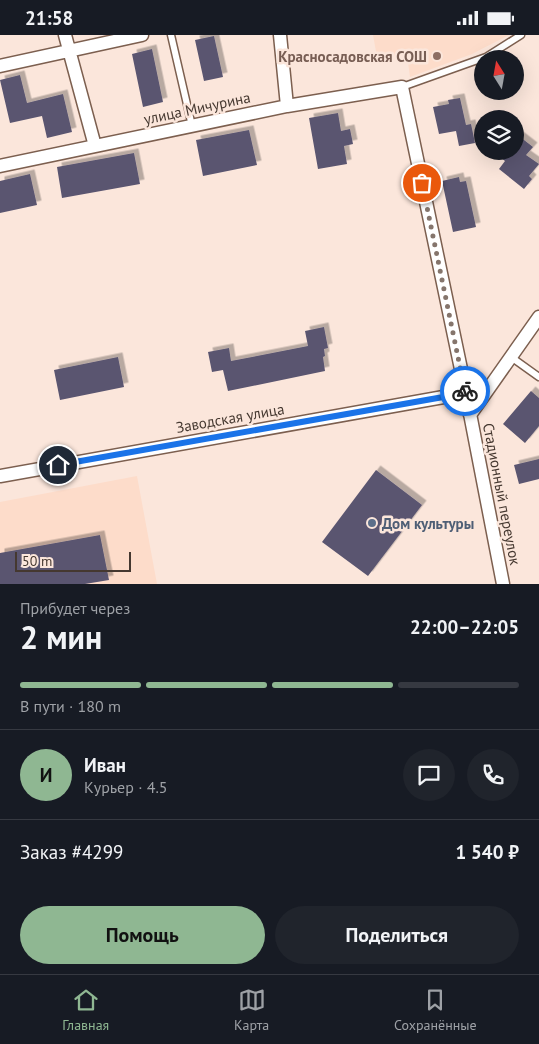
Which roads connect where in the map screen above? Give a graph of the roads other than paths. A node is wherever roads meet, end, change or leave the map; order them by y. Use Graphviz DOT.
graph roads {
  1 [pos="65,35"];
  2 [pos="142,35"];
  3 [pos="171,35"];
  4 [pos="280,35"];
  5 [pos="521,35"];
  6 [pos="69,51"];
  7 [pos="0,66"];
  8 [pos="402,87"];
  9 [pos="287,106"];
  10 [pos="192,126"];
  11 [pos="95,145"];
  12 [pos="0,166"];
  13 [pos="539,317"];
  14 [pos="511,357"];
  15 [pos="539,377"];
  16 [pos="466,393"];
  17 [pos="470,415"];
  18 [pos="0,476"];
  19 [pos="503,584"];
  1 -- 6 [label="street"];
  2 -- 6 [label="street"];
  3 -- 10 [label="lane"];
  4 -- 9 [label="street"];
  5 -- 8 [label="lane"];
  6 -- 7 [label="street"];
  6 -- 11 [label="street"];
  8 -- 9 [label="street, улица Мичурина"];
  8 -- 16 [label="street, Стадионный переулок"];
  9 -- 10 [label="street, улица Мичурина"];
  10 -- 11 [label="street, улица Мичурина"];
  11 -- 12 [label="street, улица Мичурина"];
  13 -- 14 [label="street"];
  14 -- 15 [label="lane"];
  14 -- 17 [label="street"];
  16 -- 17 [label="street, Стадионный переулок"];
  16 -- 18 [label="street, Заводская улица"];
  17 -- 19 [label="street, Стадионный переулок"];
}
